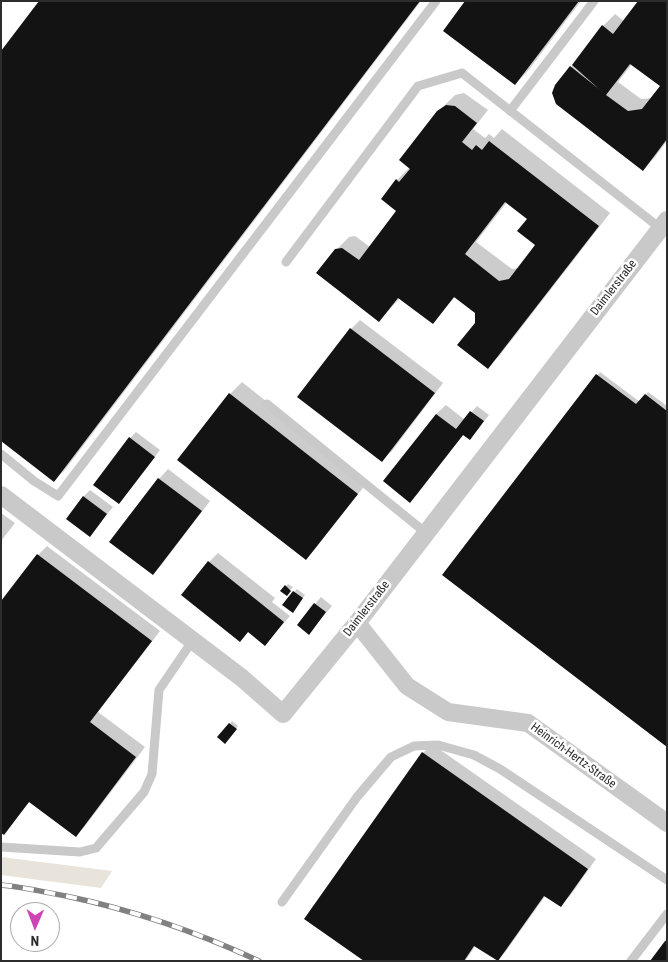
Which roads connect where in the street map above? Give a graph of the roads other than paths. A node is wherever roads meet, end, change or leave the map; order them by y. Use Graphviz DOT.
graph roads {
  1 [pos="436,1"];
  2 [pos="594,1"];
  3 [pos="510,111"];
  4 [pos="664,224"];
  5 [pos="286,262"];
  6 [pos="267,404"];
  7 [pos="1,454"];
  8 [pos="1,495"];
  9 [pos="426,533"];
  10 [pos="357,623"];
  11 [pos="193,640"];
  12 [pos="667,823"];
  13 [pos="1,846"];
  14 [pos="667,880"];
  15 [pos="282,902"];
  16 [pos="667,914"];
  17 [pos="631,961"];
  1 -- 7 [label="lane"];
  2 -- 3 [label="lane"];
  3 -- 4 [label="lane"];
  3 -- 5 [label="lane"];
  4 -- 9 [label="street, Daimlerstraße"];
  6 -- 9 [label="lane"];
  8 -- 11 [label="street, Daimlerstraße"];
  9 -- 10 [label="street, Daimlerstraße"];
  10 -- 11 [label="street, Daimlerstraße"];
  10 -- 12 [label="street, Heinrich-Hertz-Straße"];
  11 -- 13 [label="lane"];
  14 -- 15 [label="lane"];
  16 -- 17 [label="lane"];
}
